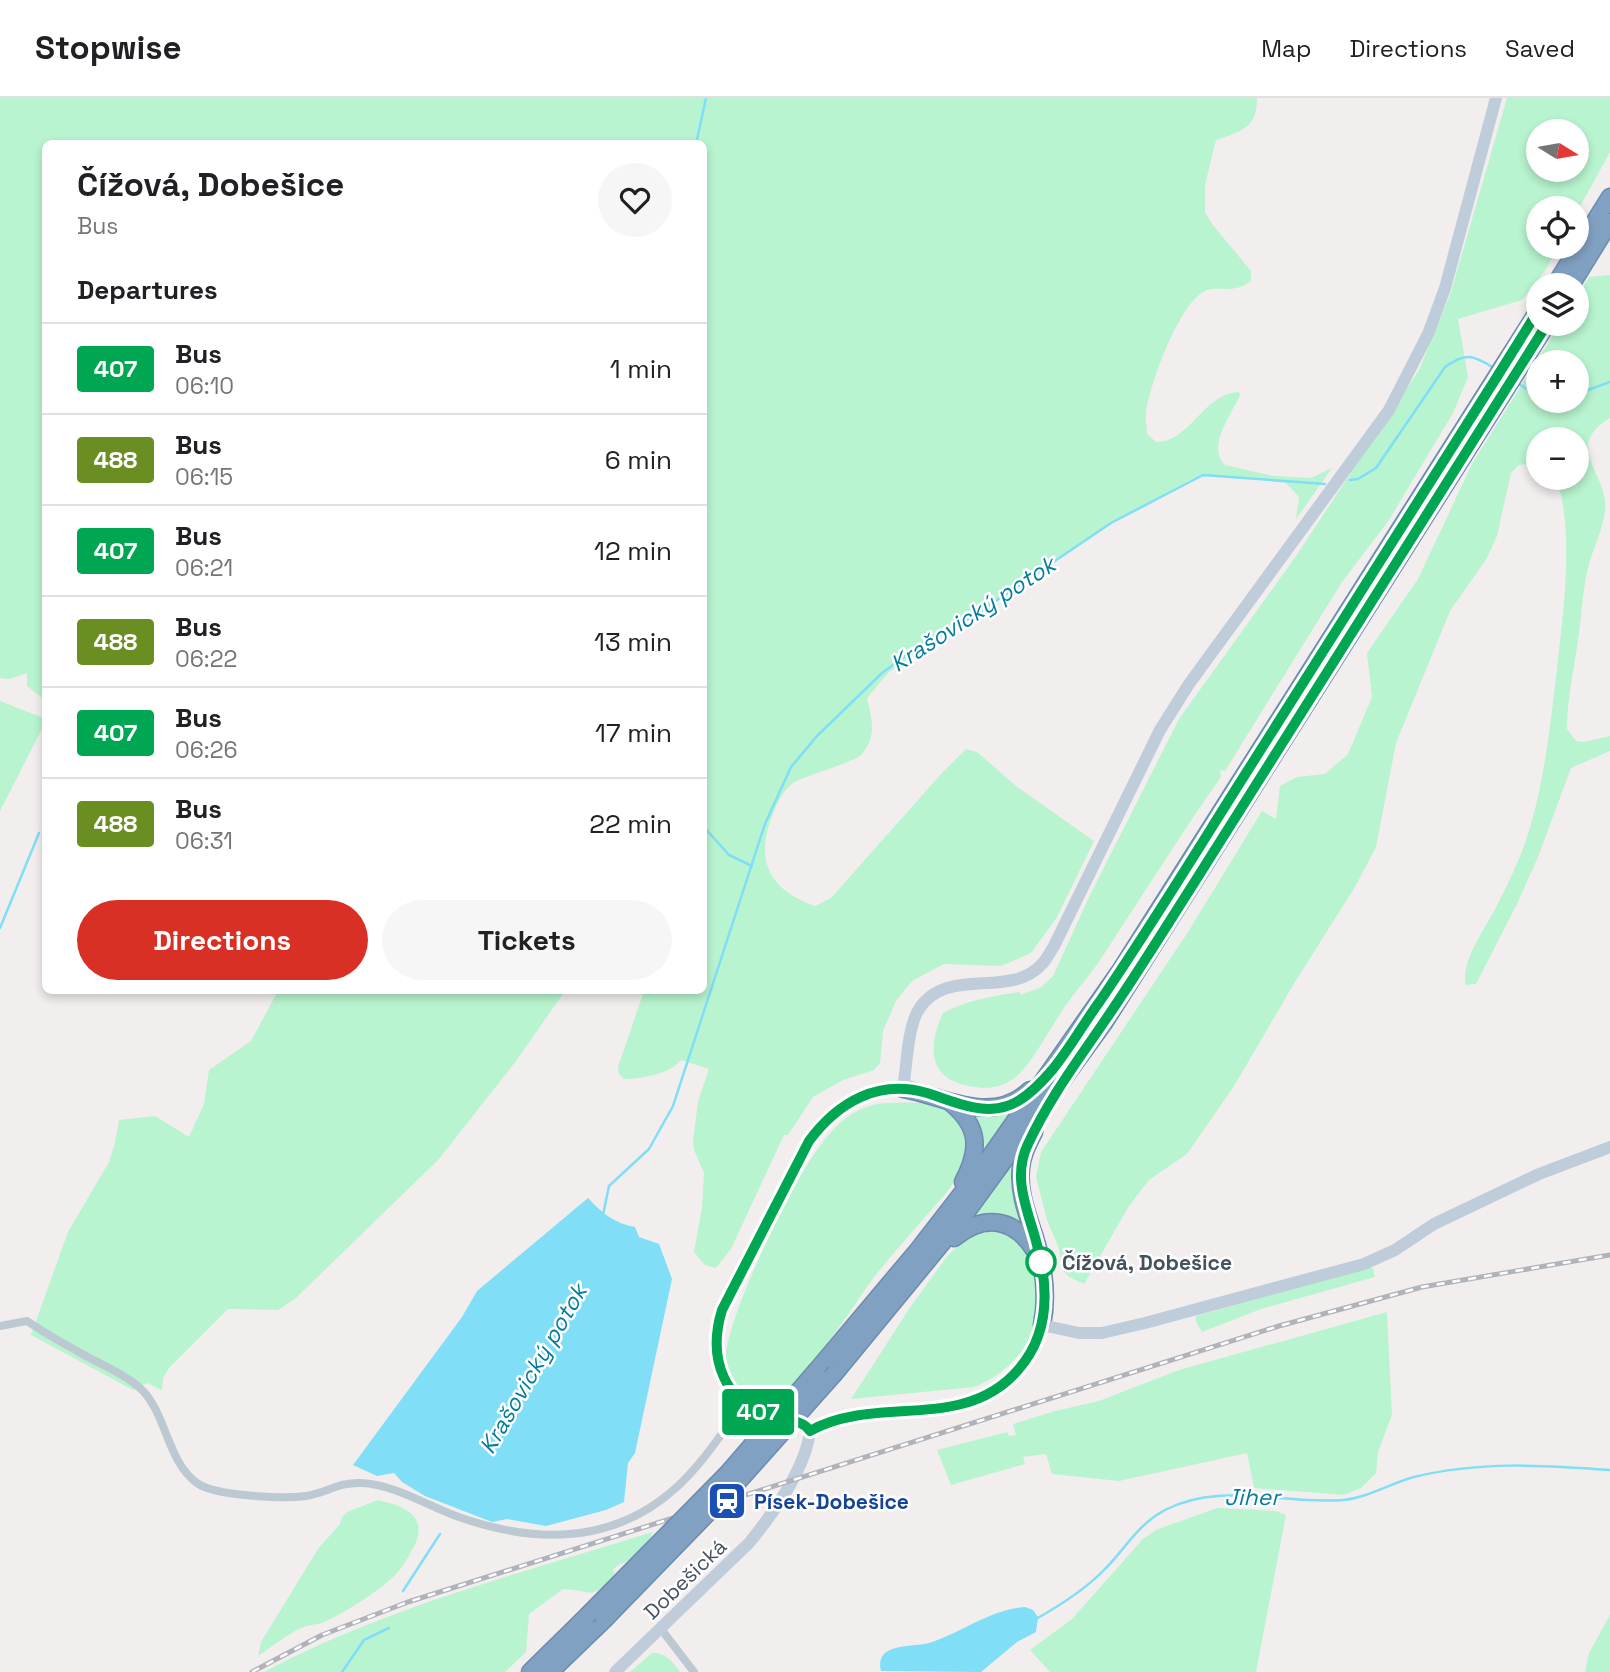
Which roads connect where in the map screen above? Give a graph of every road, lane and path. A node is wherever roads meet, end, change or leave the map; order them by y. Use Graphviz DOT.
graph roads {
  1 [pos="1496,98"];
  2 [pos="1610,197"];
  3 [pos="1610,222"];
  4 [pos="1562,273"];
  5 [pos="1578,273"];
  6 [pos="1526,336"];
  7 [pos="1536,336"];
  8 [pos="1513,365"];
  9 [pos="1502,382"];
  10 [pos="1053,1069"];
  11 [pos="1058,1087"];
  12 [pos="904,1089"];
  13 [pos="949,1102"];
  14 [pos="1610,1147"];
  15 [pos="945,1215"];
  16 [pos="931,1257"];
  17 [pos="1041,1262"];
  18 [pos="1042,1325"];
  19 [pos="0,1326"];
  20 [pos="744,1403"];
  21 [pos="810,1431"];
  22 [pos="661,1629"];
  23 [pos="530,1672"];
  24 [pos="551,1672"];
  25 [pos="615,1672"];
  26 [pos="694,1672"];
  1 -- 12 [label="street"];
  2 -- 4 [label="highway"];
  3 -- 5 [label="highway"];
  6 -- 8 [label="highway"];
  7 -- 8 [label="highway"];
  8 -- 9 [label="highway"];
  9 -- 10 [label="highway"];
  9 -- 11 [label="highway"];
  10 -- 13 [label="highway"];
  10 -- 15 [label="highway"];
  11 -- 16 [label="highway"];
  11 -- 17 [label="highway"];
  12 -- 13 [label="highway"];
  12 -- 20 [label="street"];
  13 -- 15 [label="highway"];
  14 -- 18 [label="street"];
  15 -- 23 [label="highway, bridge"];
  16 -- 17 [label="highway"];
  16 -- 24 [label="highway, bridge"];
  17 -- 18 [label="highway"];
  18 -- 21 [label="street"];
  19 -- 20 [label="street"];
  20 -- 21 [label="street"];
  21 -- 22 [label="street, Dobešická"];
  22 -- 25 [label="street, Dobešická"];
  22 -- 26 [label="street"];
}
